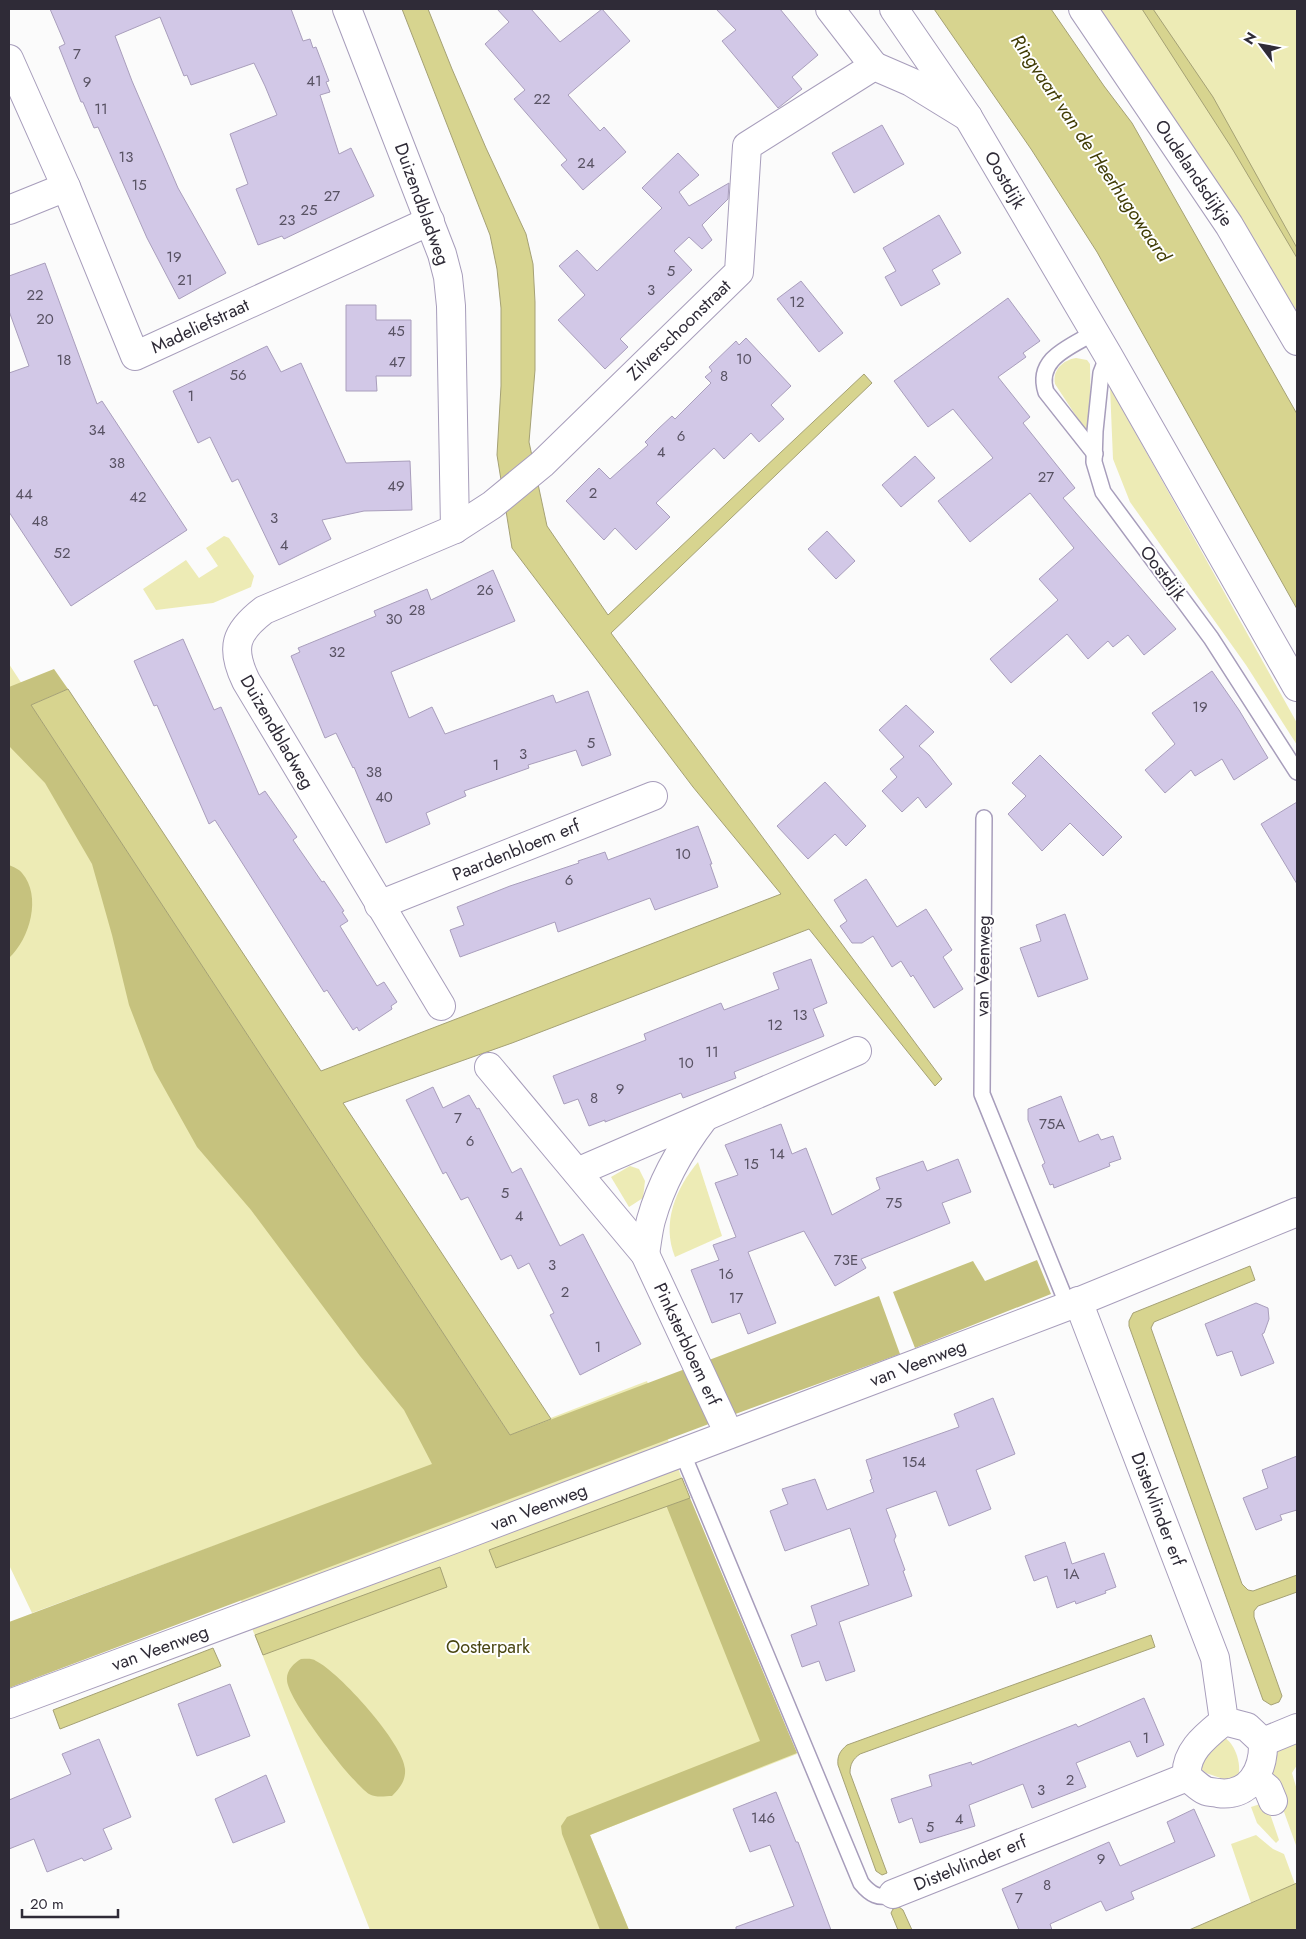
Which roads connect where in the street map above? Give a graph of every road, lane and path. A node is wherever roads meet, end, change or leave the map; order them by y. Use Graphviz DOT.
graph roads {
  1 [pos="347,9"];
  2 [pos="830,9"];
  3 [pos="894,9"];
  4 [pos="1083,9"];
  5 [pos="9,59"];
  6 [pos="874,66"];
  7 [pos="968,117"];
  8 [pos="66,187"];
  9 [pos="9,210"];
  10 [pos="430,221"];
  11 [pos="1297,341"];
  12 [pos="1101,344"];
  13 [pos="1095,454"];
  14 [pos="492,505"];
  15 [pos="455,529"];
  16 [pos="1297,687"];
  17 [pos="1297,772"];
  18 [pos="653,796"];
  19 [pos="984,818"];
  20 [pos="380,905"];
  21 [pos="441,1006"];
  22 [pos="857,1051"];
  23 [pos="490,1067"];
  24 [pos="704,1118"];
  25 [pos="578,1172"];
  26 [pos="1297,1212"];
  27 [pos="644,1254"];
  28 [pos="1073,1304"];
  29 [pos="729,1434"];
  30 [pos="682,1452"];
  31 [pos="9,1704"];
  32 [pos="1224,1721"];
  33 [pos="1297,1728"];
  34 [pos="1263,1742"];
  35 [pos="1187,1776"];
  36 [pos="1255,1778"];
  37 [pos="1274,1801"];
  38 [pos="893,1894"];
  1 -- 10 [label="street, Duizendbladweg"];
  2 -- 6 [label="street"];
  3 -- 7 [label="street, Oostdijk"];
  4 -- 11 [label="street, Oudelandsdijkje"];
  5 -- 8 [label="street, Madeliefstraat"];
  6 -- 7 [label="street"];
  6 -- 14 [label="street, Zilverschoonstraat"];
  7 -- 12 [label="street, Oostdijk"];
  8 -- 9 [label="street"];
  8 -- 10 [label="street, Madeliefstraat"];
  10 -- 15 [label="street, Duizendbladweg"];
  12 -- 13 [label="lane, Oostdijk"];
  12 -- 13 [label="lane"];
  12 -- 16 [label="street, Oostdijk"];
  13 -- 17 [label="lane, Oostdijk"];
  14 -- 15 [label="street, Duizendbladweg"];
  15 -- 20 [label="street, Duizendbladweg"];
  18 -- 20 [label="street, Paardenbloem erf"];
  19 -- 28 [label="lane, van Veenweg"];
  20 -- 21 [label="street, Duizendbladweg"];
  22 -- 24 [label="street"];
  23 -- 25 [label="street, Pinksterbloem erf"];
  24 -- 25 [label="street"];
  24 -- 27 [label="street"];
  25 -- 27 [label="street, Pinksterbloem erf"];
  26 -- 28 [label="street, van Veenweg"];
  27 -- 29 [label="street, Pinksterbloem erf"];
  28 -- 29 [label="street, van Veenweg"];
  28 -- 32 [label="street, Distelvlinder erf"];
  29 -- 30 [label="street, van Veenweg"];
  30 -- 31 [label="street, van Veenweg"];
  30 -- 38 [label="lane"];
  32 -- 34 [label="street"];
  32 -- 35 [label="street"];
  33 -- 34 [label="street"];
  34 -- 36 [label="street"];
  35 -- 36 [label="street"];
  35 -- 38 [label="street, Distelvlinder erf"];
  36 -- 37 [label="street"];
}
